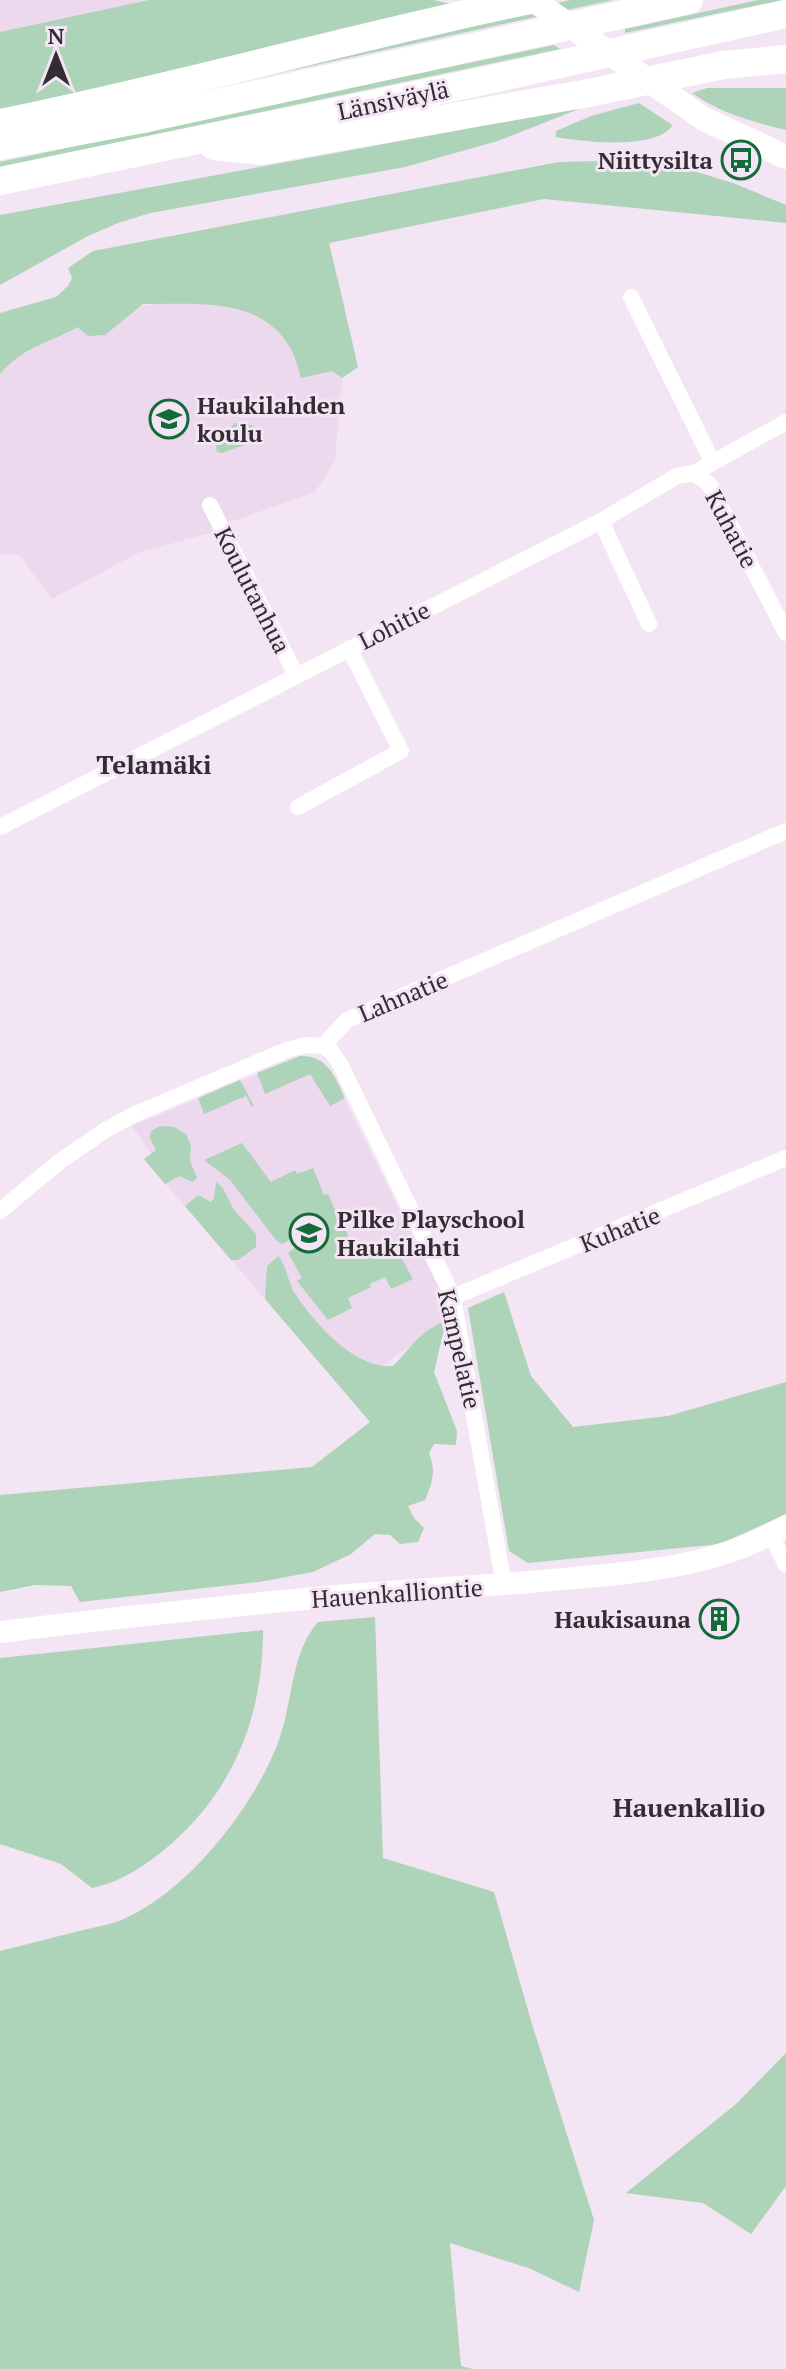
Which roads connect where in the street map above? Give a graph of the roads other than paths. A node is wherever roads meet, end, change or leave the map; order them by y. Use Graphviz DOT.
graph roads {
  1 [pos="532,0"];
  2 [pos="689,0"];
  3 [pos="786,14"];
  4 [pos="786,59"];
  5 [pos="0,123"];
  6 [pos="746,138"];
  7 [pos="786,138"];
  8 [pos="186,143"];
  9 [pos="0,146"];
  10 [pos="786,157"];
  11 [pos="0,181"];
  12 [pos="631,297"];
  13 [pos="786,422"];
  14 [pos="712,461"];
  15 [pos="694,473"];
  16 [pos="210,505"];
  17 [pos="601,521"];
  18 [pos="649,624"];
  19 [pos="786,633"];
  20 [pos="349,648"];
  21 [pos="296,675"];
  22 [pos="298,807"];
  23 [pos="0,827"];
  24 [pos="786,831"];
  25 [pos="323,1046"];
  26 [pos="786,1158"];
  27 [pos="0,1211"];
  28 [pos="453,1297"];
  29 [pos="778,1530"];
  30 [pos="786,1565"];
  31 [pos="504,1585"];
  32 [pos="0,1632"];
  1 -- 5 [label="highway"];
  1 -- 6 [label="main road"];
  2 -- 9 [label="highway, Länsiväylä"];
  3 -- 8 [label="highway, Länsiväylä"];
  4 -- 8 [label="highway"];
  6 -- 7 [label="main road"];
  6 -- 10 [label="main road"];
  8 -- 11 [label="highway, Länsiväylä"];
  12 -- 14 [label="street, Kuhatie"];
  13 -- 14 [label="street, Lohitie"];
  14 -- 15 [label="street, Lohitie"];
  15 -- 17 [label="street, Lohitie"];
  15 -- 19 [label="street, Kuhatie"];
  16 -- 21 [label="street, Koulutanhua"];
  17 -- 18 [label="street"];
  17 -- 20 [label="street, Lohitie"];
  20 -- 21 [label="street, Lohitie"];
  20 -- 22 [label="street"];
  21 -- 23 [label="street, Lohitie"];
  24 -- 25 [label="street, Lahnatie"];
  25 -- 27 [label="street"];
  25 -- 28 [label="street, Kampelatie"];
  26 -- 28 [label="street, Kuhatie"];
  28 -- 31 [label="street, Kampelatie"];
  29 -- 30 [label="street"];
  29 -- 31 [label="main road, Hauenkalliontie"];
  31 -- 32 [label="main road, Hauenkalliontie"];
}
